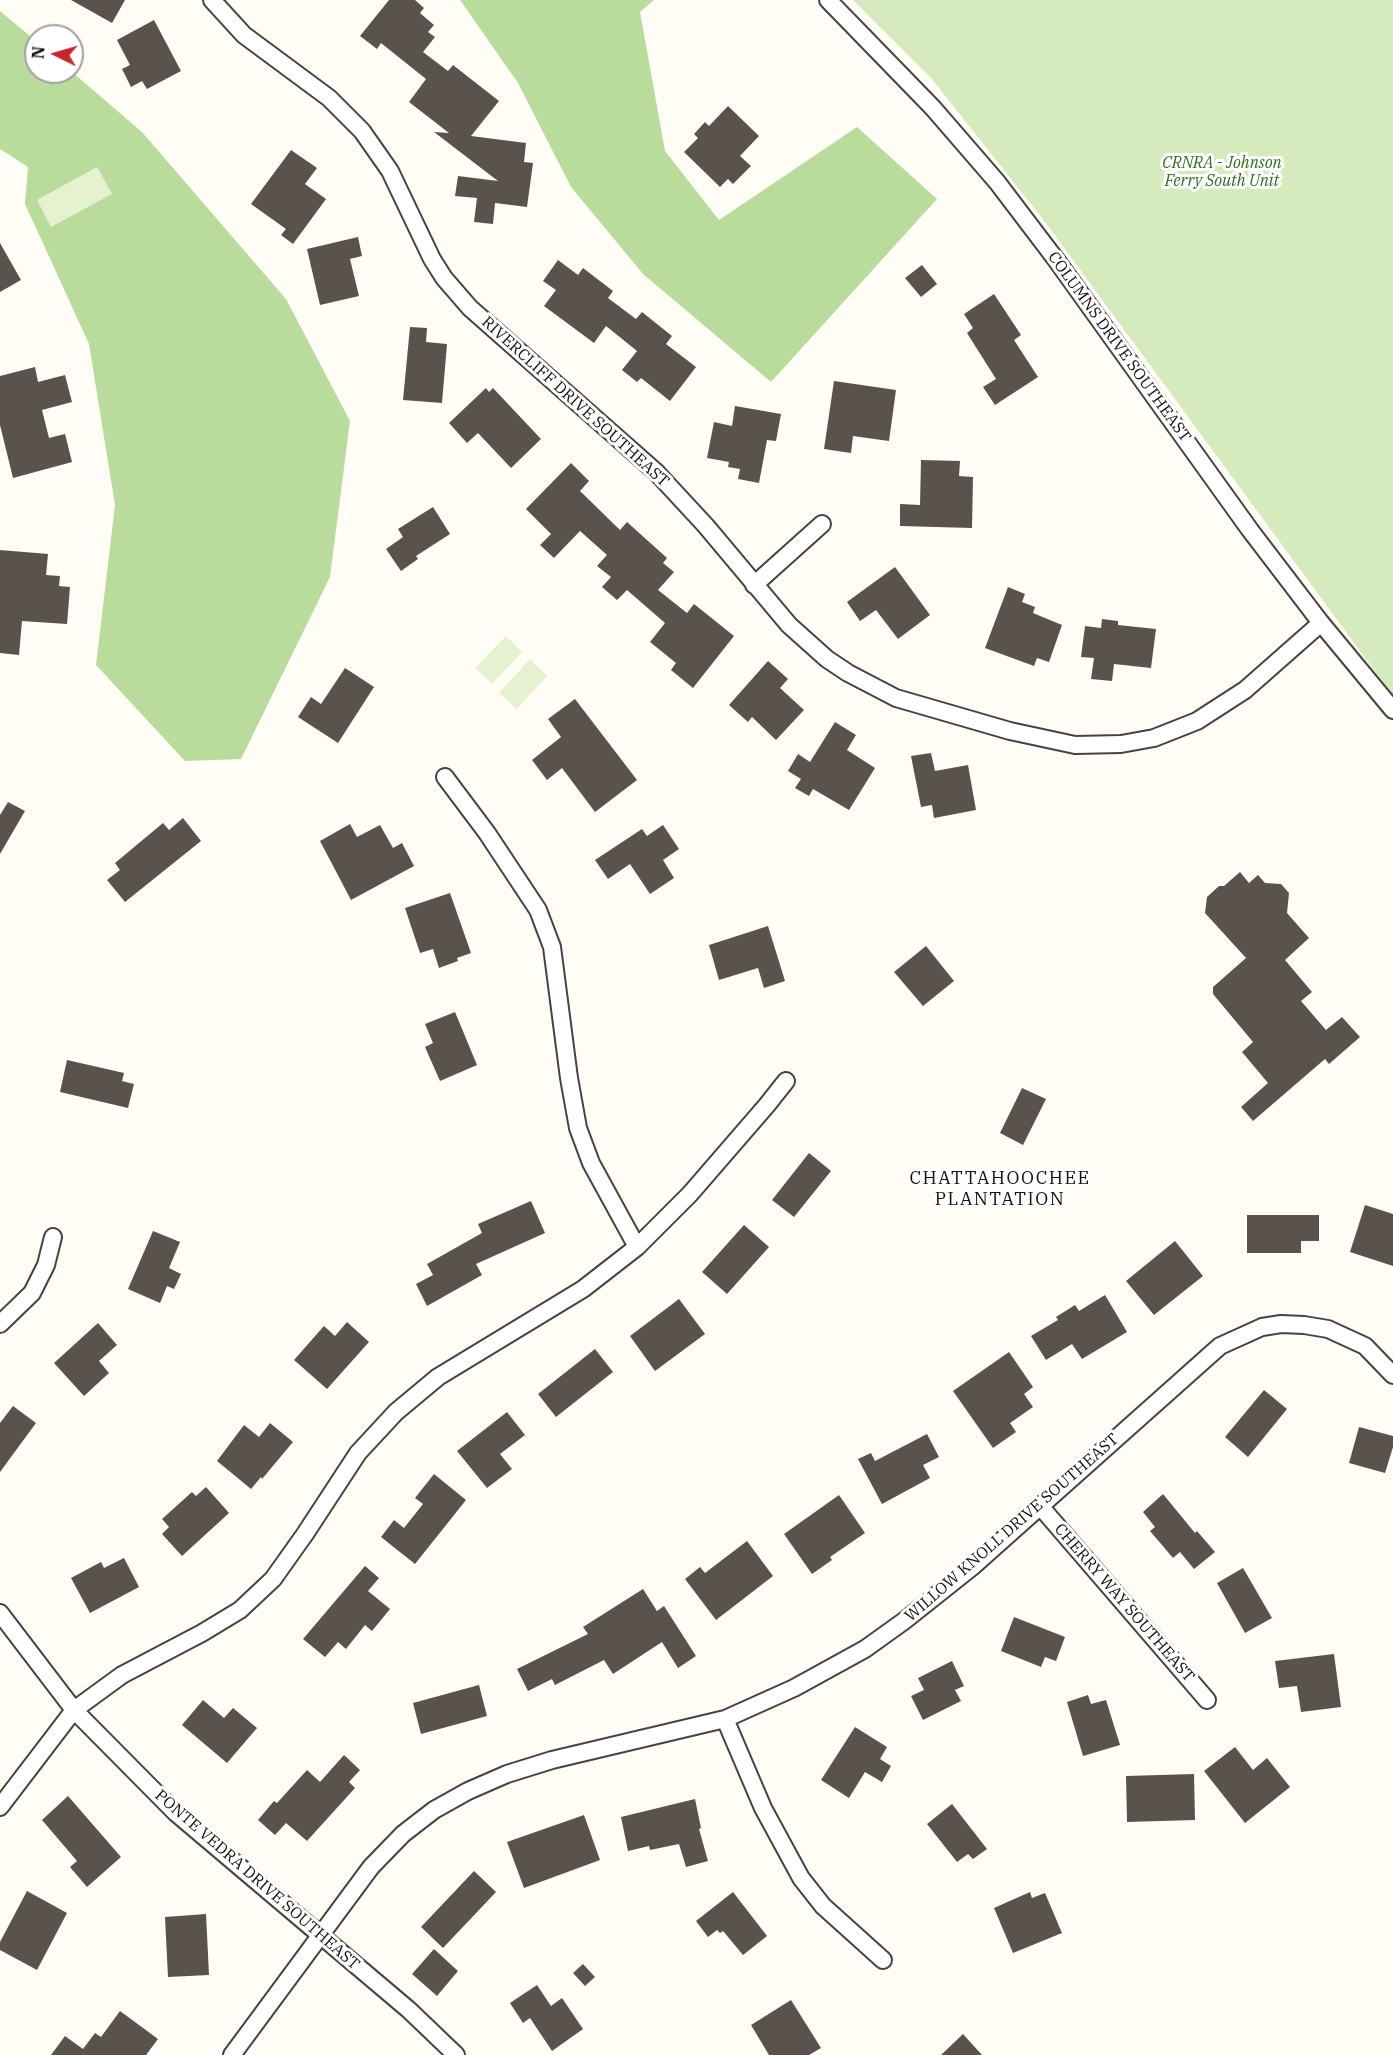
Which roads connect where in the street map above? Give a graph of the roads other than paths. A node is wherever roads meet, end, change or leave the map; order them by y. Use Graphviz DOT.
graph roads {
  1 [pos="212,0"];
  2 [pos="828,0"];
  3 [pos="822,524"];
  4 [pos="754,585"];
  5 [pos="1321,623"];
  6 [pos="1393,710"];
  7 [pos="445,777"];
  8 [pos="786,1081"];
  9 [pos="53,1237"];
  10 [pos="638,1247"];
  11 [pos="0,1324"];
  12 [pos="1393,1375"];
  13 [pos="1040,1506"];
  14 [pos="0,1612"];
  15 [pos="1207,1700"];
  16 [pos="74,1710"];
  17 [pos="725,1719"];
  18 [pos="0,1808"];
  19 [pos="321,1936"];
  20 [pos="883,1960"];
  21 [pos="232,2055"];
  22 [pos="456,2055"];
  1 -- 4 [label="street, RIVERCLIFF DRIVE SOUTHEAST"];
  2 -- 5 [label="street, COLUMNS DRIVE SOUTHEAST"];
  3 -- 4 [label="street"];
  4 -- 5 [label="street, RIVERCLIFF DRIVE SOUTHEAST"];
  5 -- 6 [label="street, COLUMNS DRIVE SOUTHEAST"];
  7 -- 10 [label="street"];
  8 -- 10 [label="street"];
  9 -- 11 [label="street"];
  10 -- 16 [label="street"];
  12 -- 13 [label="street, WILLOW KNOLL DRIVE SOUTHEAST"];
  13 -- 15 [label="street, CHERRY WAY SOUTHEAST"];
  13 -- 17 [label="street, WILLOW KNOLL DRIVE SOUTHEAST"];
  14 -- 16 [label="street, PONTE VEDRA DRIVE SOUTHEAST"];
  16 -- 18 [label="street"];
  16 -- 19 [label="street, PONTE VEDRA DRIVE SOUTHEAST"];
  17 -- 19 [label="street, WILLOW KNOLL DRIVE SOUTHEAST"];
  17 -- 20 [label="street"];
  19 -- 21 [label="street, WILLOW KNOLL DRIVE SOUTHEAST"];
  19 -- 22 [label="street, PONTE VEDRA DRIVE SOUTHEAST"];
}
